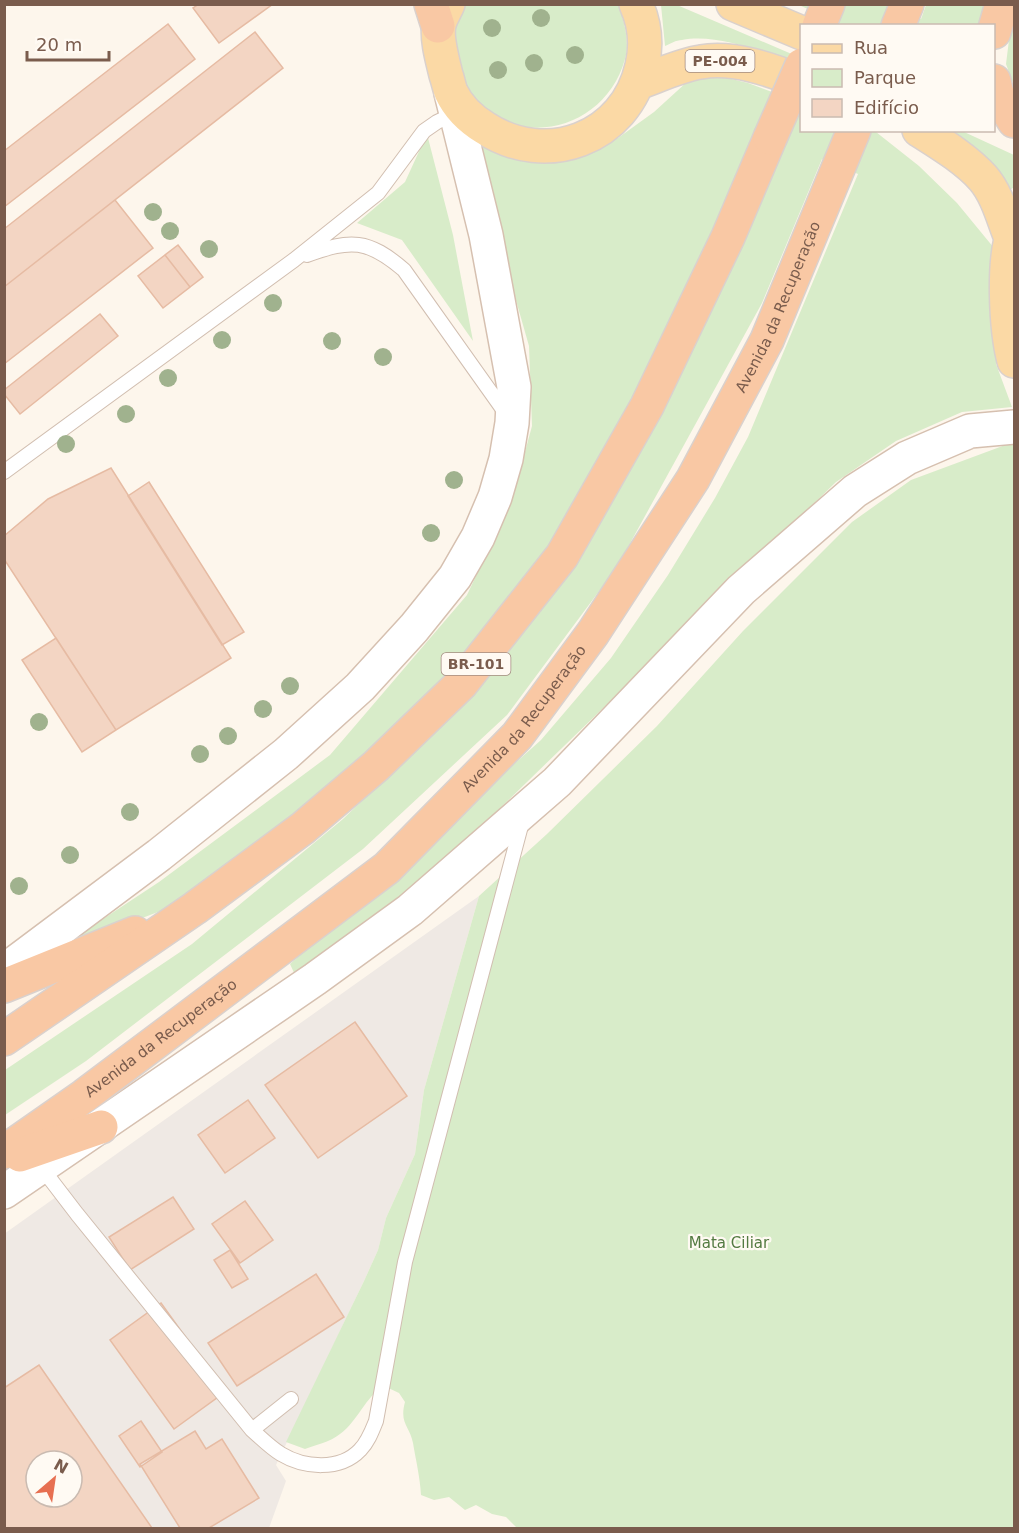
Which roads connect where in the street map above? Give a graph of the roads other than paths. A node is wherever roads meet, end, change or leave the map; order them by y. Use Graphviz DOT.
graph roads {
  1 [pos="636,4"];
  2 [pos="733,4"];
  3 [pos="828,4"];
  4 [pos="907,4"];
  5 [pos="1002,4"];
  6 [pos="439,12"];
  7 [pos="820,24"];
  8 [pos="899,24"];
  9 [pos="995,26"];
  10 [pos="800,33"];
  11 [pos="800,67"];
  12 [pos="800,82"];
  13 [pos="638,83"];
  14 [pos="995,87"];
  15 [pos="454,103"];
  16 [pos="995,116"];
  17 [pos="1014,123"];
  18 [pos="853,132"];
  19 [pos="922,132"];
  20 [pos="1013,234"];
  21 [pos="294,260"];
  22 [pos="1014,361"];
  23 [pos="512,423"];
  24 [pos="1014,427"];
  25 [pos="4,472"];
  26 [pos="526,810"];
  27 [pos="195,908"];
  28 [pos="4,971"];
  29 [pos="4,986"];
  30 [pos="4,1039"];
  31 [pos="101,1127"];
  32 [pos="4,1152"];
  33 [pos="4,1160"];
  34 [pos="41,1167"];
  35 [pos="4,1192"];
  36 [pos="291,1399"];
  37 [pos="252,1430"];
  1 -- 13 [label="main road"];
  2 -- 10 [label="main road"];
  3 -- 7 [label="highway"];
  4 -- 8 [label="highway"];
  5 -- 9 [label="highway"];
  6 -- 15 [label="main road"];
  11 -- 27 [label="highway, BR-101, bridge"];
  12 -- 13 [label="main road, PE-004"];
  13 -- 15 [label="main road"];
  14 -- 17 [label="highway"];
  15 -- 21 [label="lane"];
  15 -- 23 [label="main road"];
  16 -- 17 [label="main road"];
  18 -- 32 [label="highway, Avenida da Recuperação"];
  19 -- 20 [label="main road"];
  20 -- 22 [label="main road"];
  21 -- 23 [label="lane"];
  21 -- 25 [label="lane"];
  23 -- 28 [label="main road"];
  24 -- 26 [label="main road"];
  26 -- 31 [label="main road"];
  26 -- 37 [label="lane"];
  27 -- 29 [label="highway"];
  27 -- 30 [label="highway, BR-101"];
  31 -- 33 [label="highway"];
  31 -- 34 [label="main road"];
  34 -- 35 [label="main road"];
  34 -- 37 [label="lane"];
  36 -- 37 [label="lane"];
}
